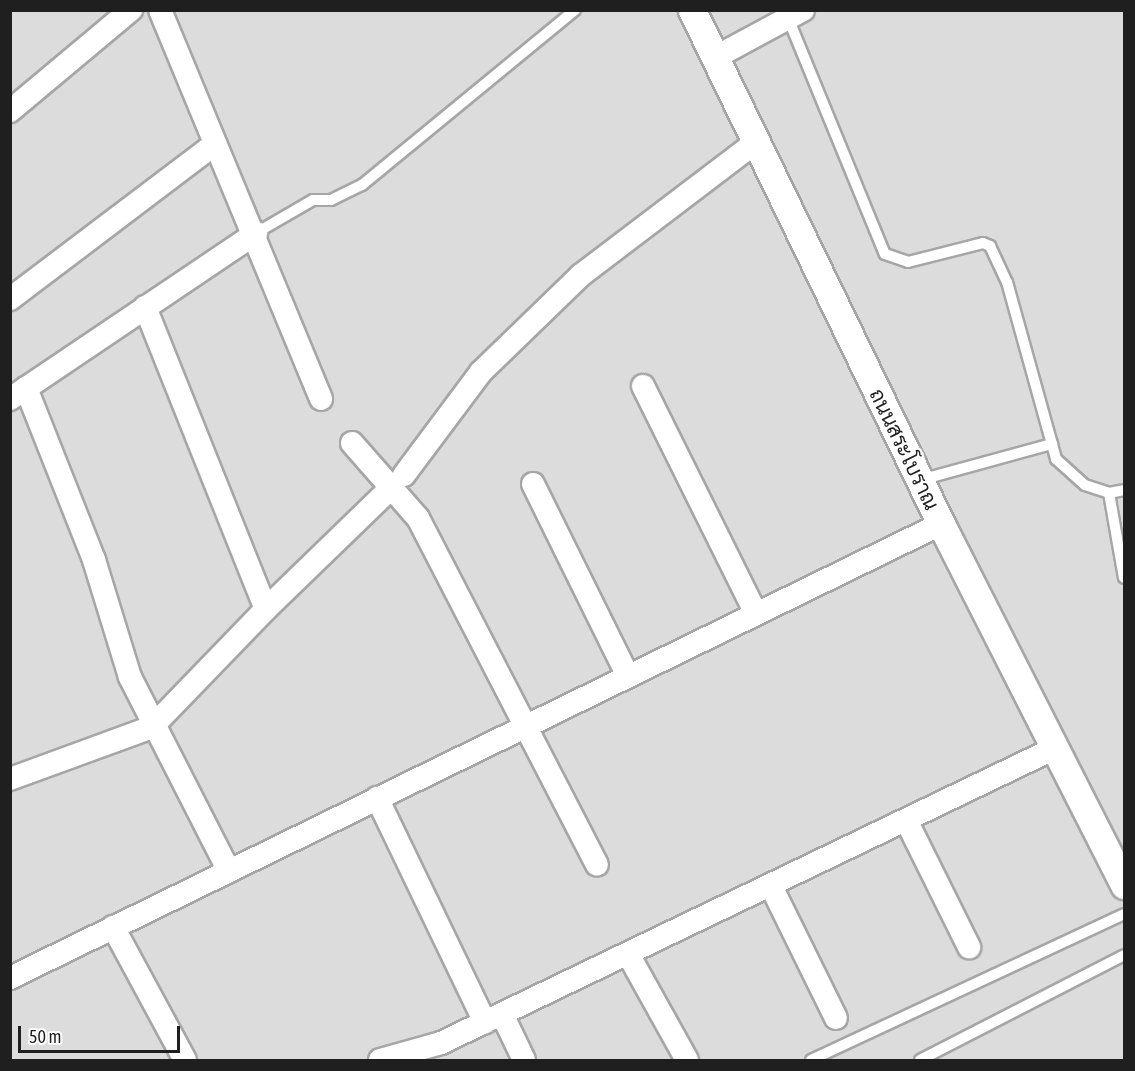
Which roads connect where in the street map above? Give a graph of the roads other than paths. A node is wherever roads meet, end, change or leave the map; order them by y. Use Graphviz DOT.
graph roads {
  1 [pos="131,10"];
  2 [pos="160,10"];
  3 [pos="575,10"];
  4 [pos="692,10"];
  5 [pos="796,14"];
  6 [pos="714,58"];
  7 [pos="10,111"];
  8 [pos="756,142"];
  9 [pos="215,144"];
  10 [pos="256,233"];
  11 [pos="10,299"];
  12 [pos="145,307"];
  13 [pos="643,386"];
  14 [pos="18,394"];
  15 [pos="321,399"];
  16 [pos="352,443"];
  17 [pos="1052,444"];
  18 [pos="920,480"];
  19 [pos="397,482"];
  20 [pos="533,484"];
  21 [pos="1125,490"];
  22 [pos="1109,493"];
  23 [pos="941,524"];
  24 [pos="1125,578"];
  25 [pos="266,609"];
  26 [pos="756,614"];
  27 [pos="628,676"];
  28 [pos="522,727"];
  29 [pos="152,728"];
  30 [pos="1055,748"];
  31 [pos="10,779"];
  32 [pos="377,798"];
  33 [pos="907,822"];
  34 [pos="597,865"];
  35 [pos="229,871"];
  36 [pos="1125,885"];
  37 [pos="771,886"];
  38 [pos="1125,914"];
  39 [pos="113,927"];
  40 [pos="969,947"];
  41 [pos="628,954"];
  42 [pos="1125,955"];
  43 [pos="10,978"];
  44 [pos="494,1018"];
  45 [pos="836,1018"];
  46 [pos="185,1060"];
  47 [pos="380,1060"];
  48 [pos="524,1060"];
  49 [pos="687,1060"];
  50 [pos="811,1060"];
  51 [pos="920,1060"];
  1 -- 7 [label="street"];
  2 -- 9 [label="street"];
  3 -- 10 [label="lane"];
  4 -- 6 [label="street, ถนนสระโบราณ"];
  5 -- 6 [label="street"];
  5 -- 17 [label="lane"];
  6 -- 8 [label="street, ถนนสระโบราณ"];
  8 -- 18 [label="street, ถนนสระโบราณ"];
  8 -- 19 [label="street"];
  9 -- 10 [label="street"];
  9 -- 11 [label="street"];
  10 -- 12 [label="street"];
  10 -- 15 [label="street"];
  12 -- 14 [label="street"];
  12 -- 25 [label="street"];
  13 -- 26 [label="street"];
  14 -- 29 [label="street"];
  16 -- 19 [label="street"];
  17 -- 18 [label="lane"];
  17 -- 22 [label="lane"];
  18 -- 23 [label="street, ถนนสระโบราณ"];
  19 -- 25 [label="street"];
  19 -- 28 [label="street"];
  20 -- 27 [label="street"];
  21 -- 22 [label="lane"];
  22 -- 24 [label="lane"];
  23 -- 26 [label="street"];
  23 -- 30 [label="street, ถนนสระโบราณ"];
  25 -- 29 [label="street"];
  26 -- 27 [label="street"];
  27 -- 28 [label="street"];
  28 -- 32 [label="street"];
  28 -- 34 [label="street"];
  29 -- 31 [label="street"];
  29 -- 35 [label="street"];
  30 -- 33 [label="street"];
  30 -- 36 [label="street, ถนนสระโบราณ"];
  32 -- 35 [label="street"];
  32 -- 44 [label="street"];
  33 -- 37 [label="street"];
  33 -- 40 [label="street"];
  35 -- 39 [label="street"];
  37 -- 41 [label="street"];
  37 -- 45 [label="street"];
  38 -- 50 [label="lane"];
  39 -- 43 [label="street"];
  39 -- 46 [label="street"];
  41 -- 44 [label="street"];
  41 -- 49 [label="street"];
  42 -- 51 [label="lane"];
  44 -- 47 [label="street"];
  44 -- 48 [label="street"];
}
